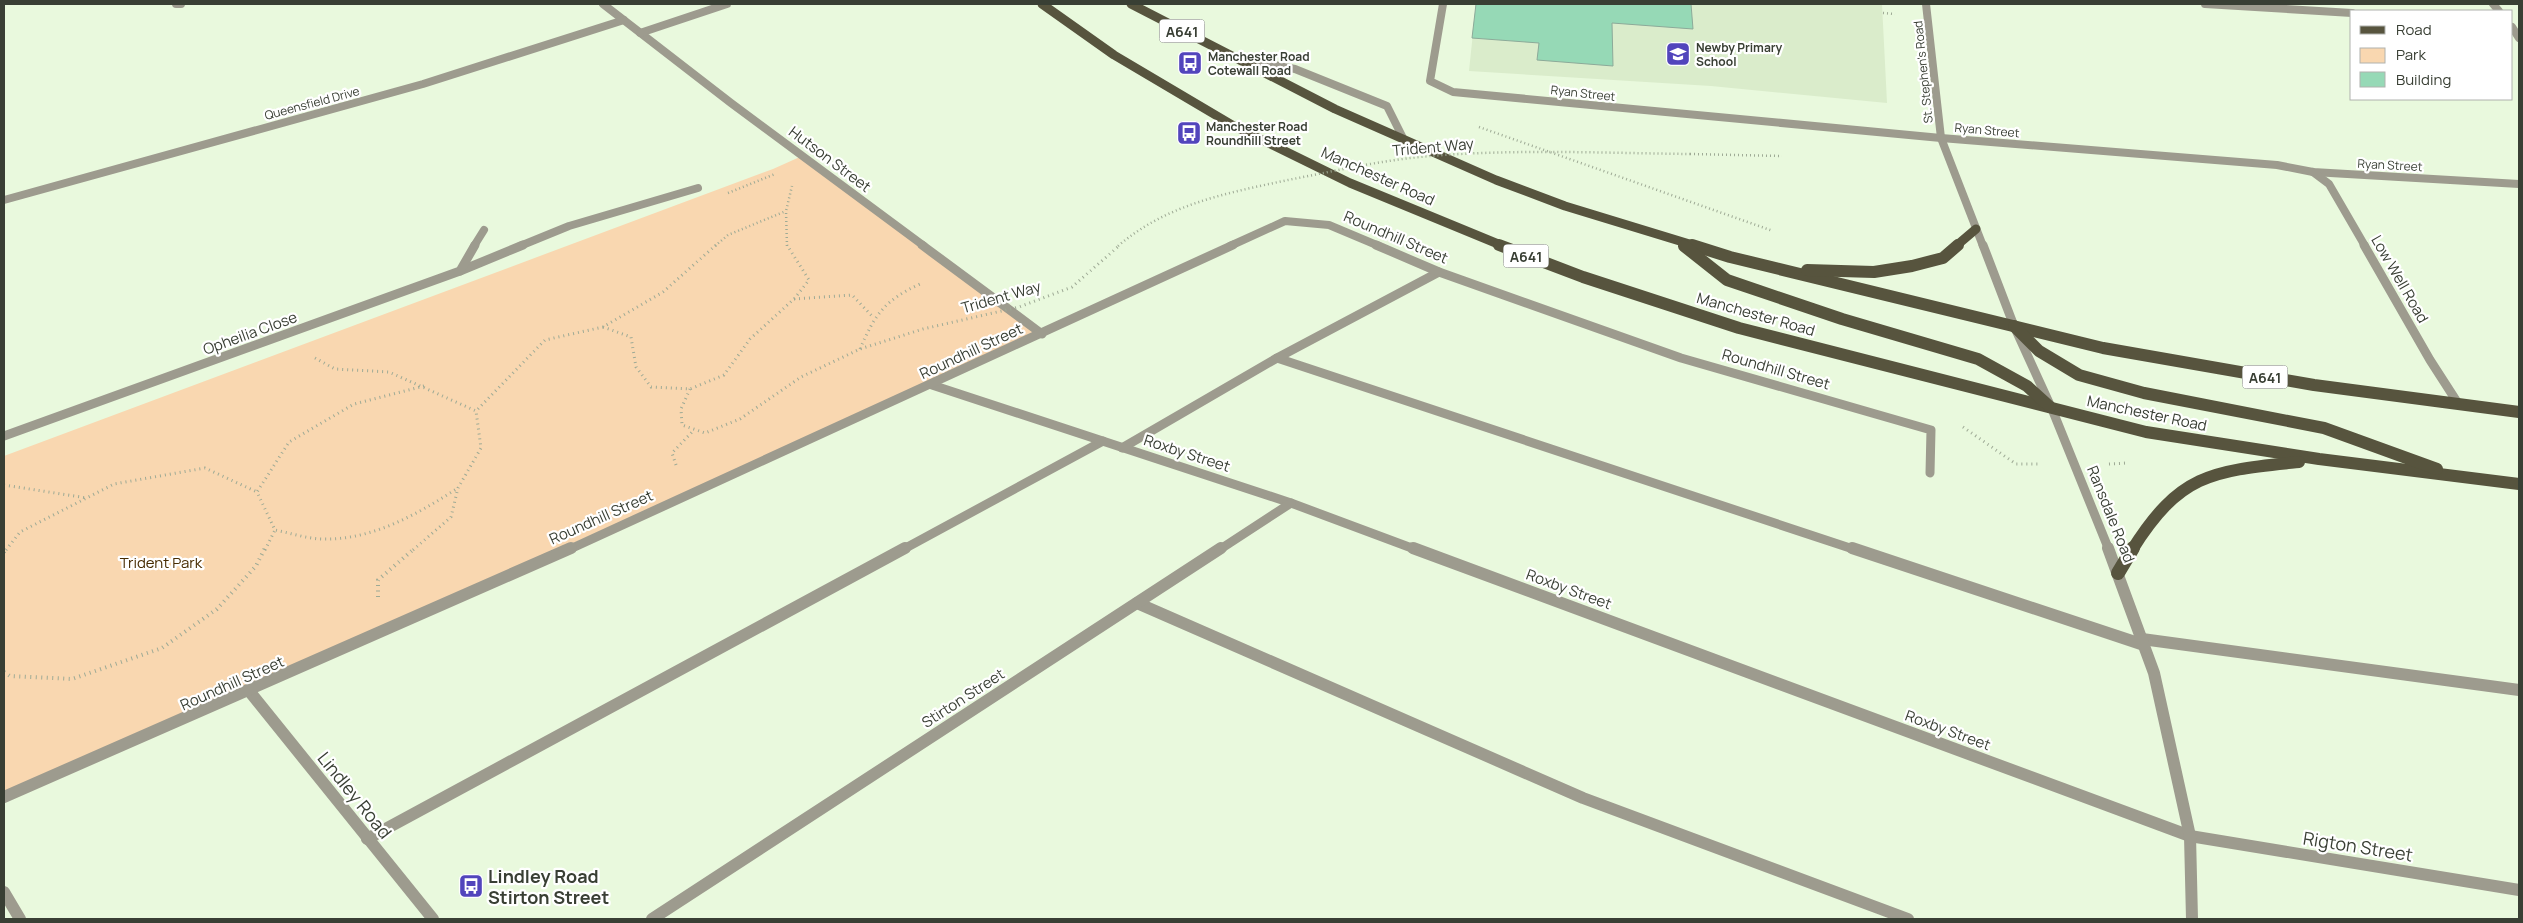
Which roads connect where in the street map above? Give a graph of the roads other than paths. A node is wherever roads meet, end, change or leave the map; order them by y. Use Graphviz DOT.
graph roads {
  1 [pos="176,4"];
  2 [pos="181,4"];
  3 [pos="603,4"];
  4 [pos="727,4"];
  5 [pos="1042,4"];
  6 [pos="1131,4"];
  7 [pos="1443,4"];
  8 [pos="1926,4"];
  9 [pos="2205,4"];
  10 [pos="2350,13"];
  11 [pos="624,20"];
  12 [pos="640,33"];
  13 [pos="1233,57"];
  14 [pos="1942,138"];
  15 [pos="1404,140"];
  16 [pos="2313,172"];
  17 [pos="2519,184"];
  18 [pos="698,188"];
  19 [pos="4,200"];
  20 [pos="1976,229"];
  21 [pos="484,230"];
  22 [pos="1678,240"];
  23 [pos="1782,269"];
  24 [pos="460,271"];
  25 [pos="1439,272"];
  26 [pos="2014,326"];
  27 [pos="1042,334"];
  28 [pos="1277,358"];
  29 [pos="932,385"];
  30 [pos="2460,405"];
  31 [pos="2052,409"];
  32 [pos="2519,412"];
  33 [pos="4,436"];
  34 [pos="1103,442"];
  35 [pos="1122,448"];
  36 [pos="2319,460"];
  37 [pos="1930,473"];
  38 [pos="2458,476"];
  39 [pos="2519,484"];
  40 [pos="1291,503"];
  41 [pos="2118,573"];
  42 [pos="1137,604"];
  43 [pos="2143,642"];
  44 [pos="2519,690"];
  45 [pos="250,692"];
  46 [pos="4,796"];
  47 [pos="2190,836"];
  48 [pos="367,839"];
  49 [pos="2519,890"];
  50 [pos="4,892"];
  51 [pos="20,919"];
  52 [pos="432,919"];
  53 [pos="652,919"];
  54 [pos="1908,919"];
  55 [pos="2192,919"];
  1 -- 2 [label="street"];
  3 -- 11 [label="street, Hutson Street"];
  4 -- 12 [label="street"];
  5 -- 31 [label="main road, Manchester Road / A641"];
  6 -- 13 [label="main road, A641"];
  7 -- 14 [label="street, Ryan Street"];
  8 -- 14 [label="street, St. Stephen's Road"];
  9 -- 10 [label="street"];
  11 -- 12 [label="street, Hutson Street"];
  11 -- 19 [label="street, Queensfield Drive"];
  12 -- 27 [label="street, Hutson Street"];
  13 -- 15 [label="main road, A641"];
  13 -- 15 [label="street"];
  14 -- 16 [label="street, Ryan Street"];
  14 -- 20 [label="street, Ransdale Road"];
  15 -- 22 [label="main road, A641"];
  16 -- 17 [label="street, Ryan Street"];
  16 -- 30 [label="street, Low Well Road"];
  18 -- 24 [label="street, Opheilia Close"];
  20 -- 23 [label="main road"];
  20 -- 26 [label="street, Ransdale Road"];
  21 -- 24 [label="street"];
  22 -- 23 [label="main road, A641"];
  22 -- 31 [label="main road"];
  23 -- 26 [label="main road, A641"];
  24 -- 33 [label="street, Opheilia Close"];
  25 -- 27 [label="street, Roundhill Street"];
  25 -- 28 [label="street"];
  25 -- 37 [label="street, Roundhill Street"];
  26 -- 30 [label="main road, A641"];
  26 -- 31 [label="street, Ransdale Road"];
  26 -- 38 [label="main road"];
  27 -- 29 [label="street, Roundhill Street"];
  28 -- 35 [label="street"];
  28 -- 43 [label="street"];
  29 -- 34 [label="street, Roxby Street"];
  29 -- 45 [label="street, Roundhill Street"];
  30 -- 32 [label="main road, A641"];
  31 -- 36 [label="main road, Manchester Road / A641"];
  31 -- 41 [label="street, Ransdale Road"];
  34 -- 35 [label="street, Roxby Street"];
  34 -- 48 [label="street"];
  35 -- 40 [label="street, Roxby Street"];
  36 -- 38 [label="main road, Manchester Road / A641"];
  36 -- 41 [label="main road"];
  38 -- 39 [label="main road, Manchester Road / A641"];
  40 -- 42 [label="street, Stirton Street"];
  40 -- 47 [label="street, Roxby Street"];
  41 -- 43 [label="street, Ransdale Road"];
  42 -- 53 [label="street, Stirton Street"];
  42 -- 54 [label="street"];
  43 -- 44 [label="street"];
  43 -- 47 [label="street, Ransdale Road"];
  45 -- 46 [label="street, Roundhill Street"];
  45 -- 48 [label="street, Lindley Road"];
  47 -- 49 [label="street, Rigton Street"];
  47 -- 55 [label="street, Ransdale Road"];
  48 -- 52 [label="street, Lindley Road"];
  50 -- 51 [label="street"];
}
